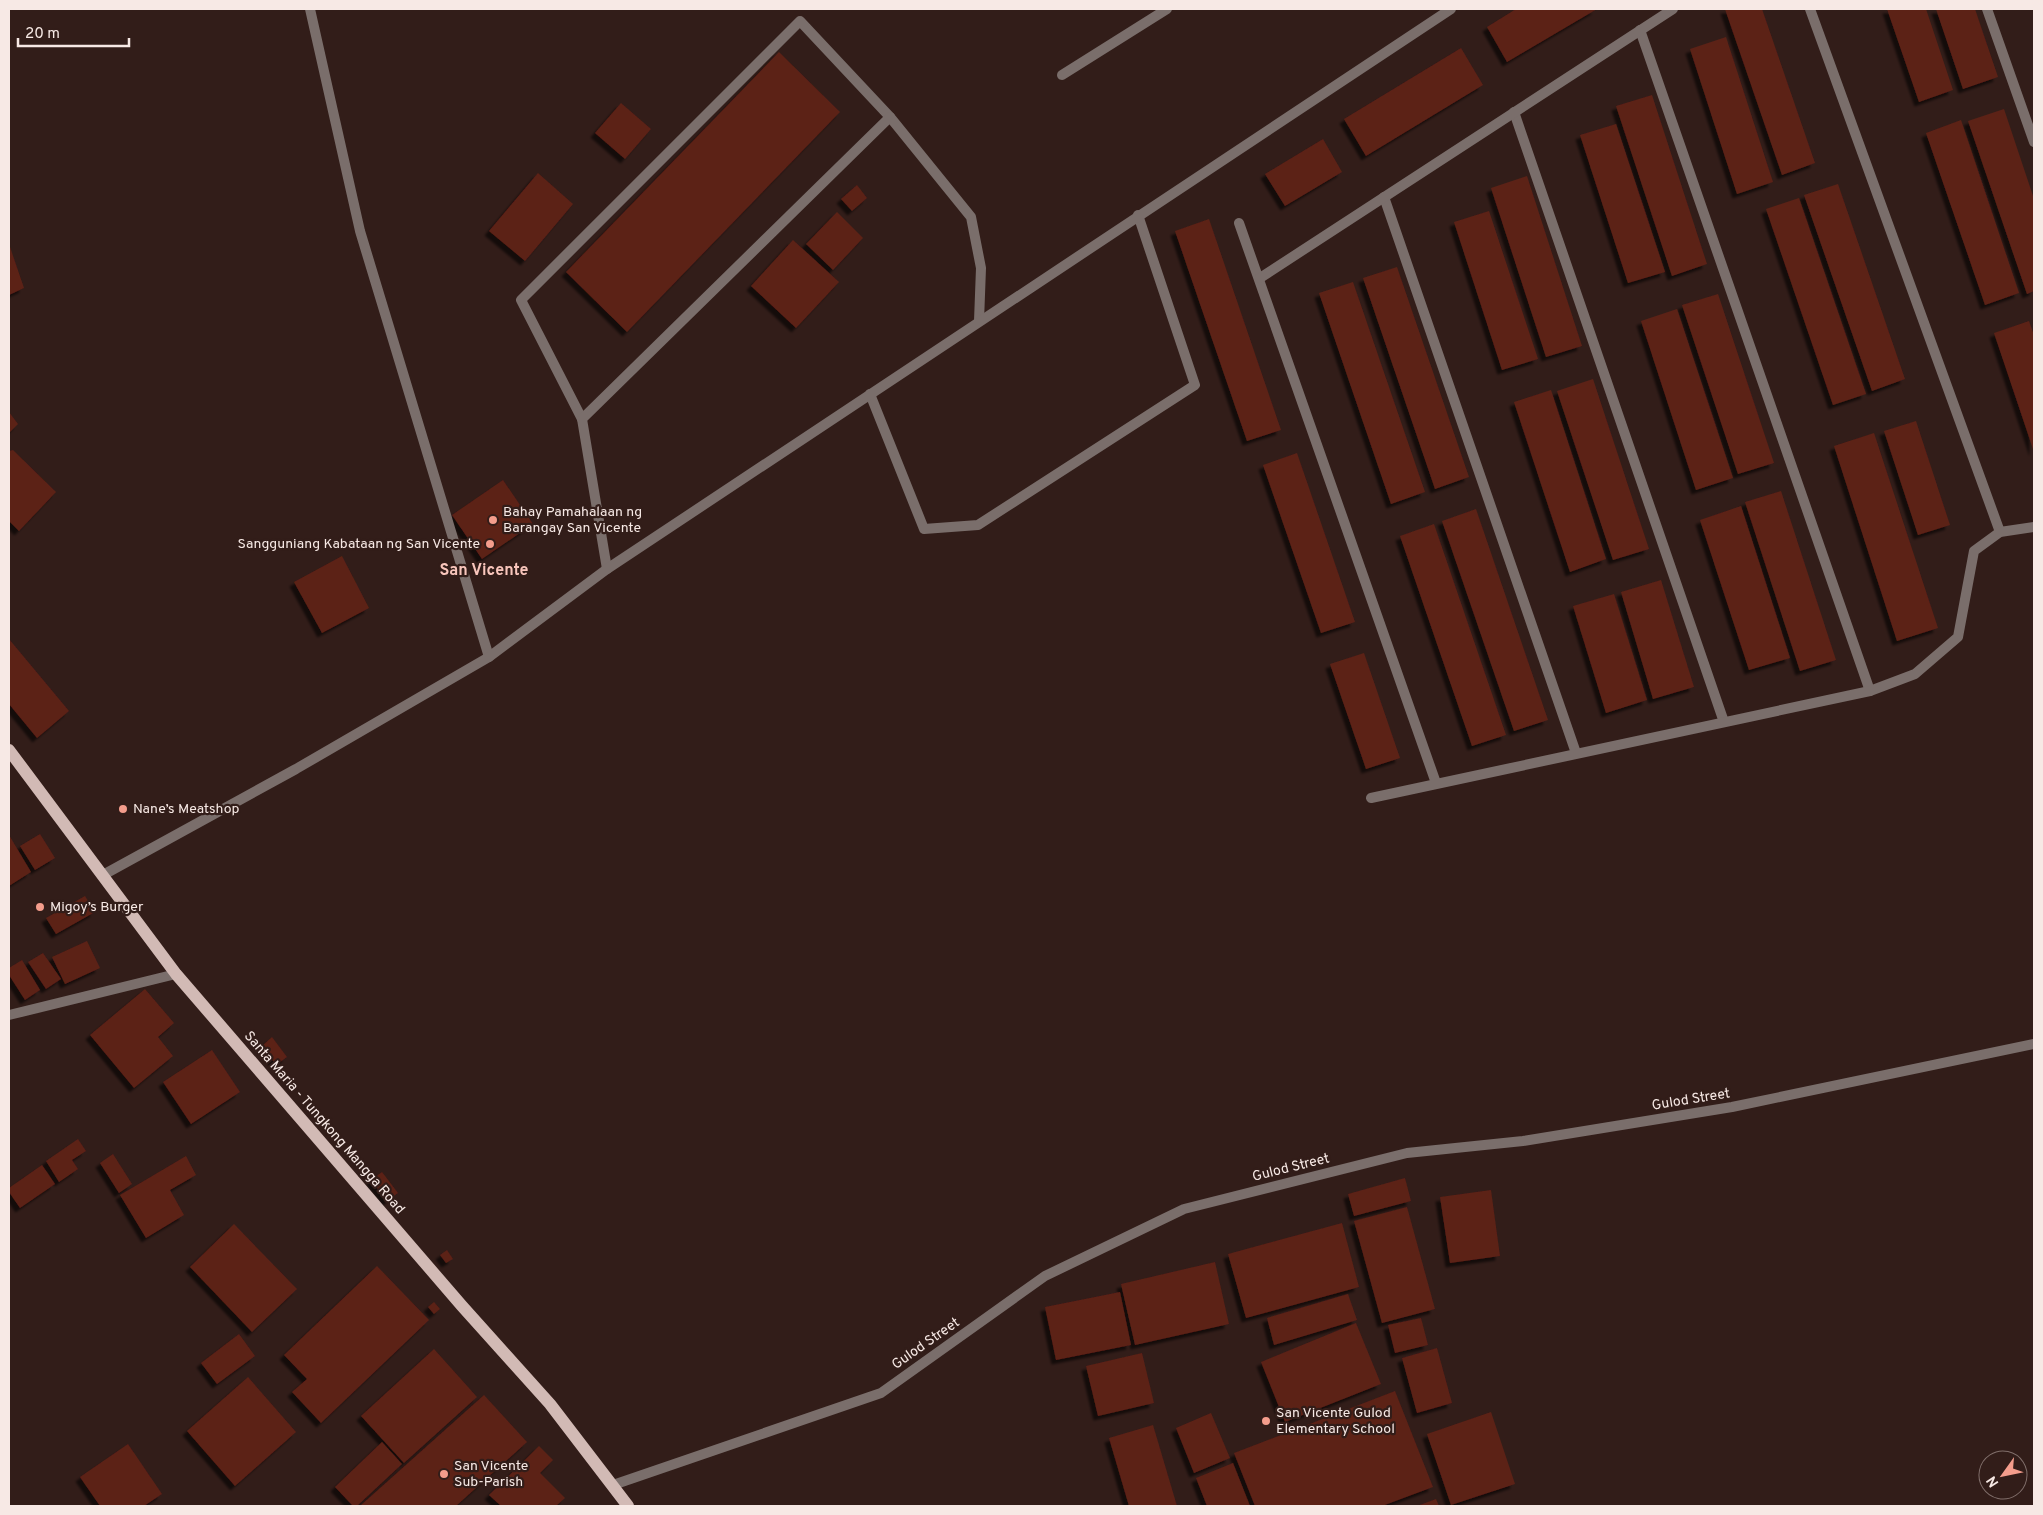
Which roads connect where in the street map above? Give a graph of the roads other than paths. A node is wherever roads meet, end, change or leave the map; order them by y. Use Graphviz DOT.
graph roads {
  1 [pos="310,9"];
  2 [pos="1167,9"];
  3 [pos="1450,9"];
  4 [pos="1673,9"];
  5 [pos="1810,9"];
  6 [pos="1987,9"];
  7 [pos="1640,30"];
  8 [pos="1062,75"];
  9 [pos="1514,112"];
  10 [pos="890,117"];
  11 [pos="2034,142"];
  12 [pos="1384,197"];
  13 [pos="1138,215"];
  14 [pos="1239,223"];
  15 [pos="1260,278"];
  16 [pos="979,321"];
  17 [pos="870,394"];
  18 [pos="582,420"];
  19 [pos="2034,527"];
  20 [pos="2000,532"];
  21 [pos="607,569"];
  22 [pos="489,657"];
  23 [pos="1870,691"];
  24 [pos="1724,722"];
  25 [pos="9,750"];
  26 [pos="1576,754"];
  27 [pos="1436,783"];
  28 [pos="1371,798"];
  29 [pos="103,875"];
  30 [pos="176,974"];
  31 [pos="9,1015"];
  32 [pos="2034,1044"];
  33 [pos="613,1485"];
  34 [pos="628,1506"];
  1 -- 22 [label="street"];
  2 -- 8 [label="street"];
  3 -- 13 [label="street"];
  4 -- 7 [label="street"];
  5 -- 20 [label="street"];
  6 -- 11 [label="street"];
  7 -- 9 [label="street"];
  7 -- 23 [label="street"];
  9 -- 12 [label="street"];
  9 -- 24 [label="street"];
  10 -- 16 [label="street"];
  10 -- 18 [label="street"];
  10 -- 18 [label="street"];
  12 -- 15 [label="street"];
  12 -- 26 [label="street"];
  13 -- 16 [label="street"];
  13 -- 17 [label="street"];
  14 -- 15 [label="street"];
  15 -- 27 [label="street"];
  16 -- 17 [label="street"];
  17 -- 21 [label="street"];
  18 -- 21 [label="street"];
  19 -- 20 [label="street"];
  20 -- 23 [label="street"];
  21 -- 22 [label="street"];
  22 -- 29 [label="street"];
  23 -- 24 [label="street"];
  24 -- 26 [label="street"];
  25 -- 29 [label="main road, Santa Maria - Tungkong Mangga Road"];
  26 -- 27 [label="street"];
  27 -- 28 [label="street"];
  29 -- 30 [label="main road, Santa Maria - Tungkong Mangga Road"];
  30 -- 31 [label="street"];
  30 -- 33 [label="main road, Santa Maria - Tungkong Mangga Road"];
  32 -- 33 [label="street, Gulod Street"];
  33 -- 34 [label="main road, Santa Maria - Tungkong Mangga Road"];
}
